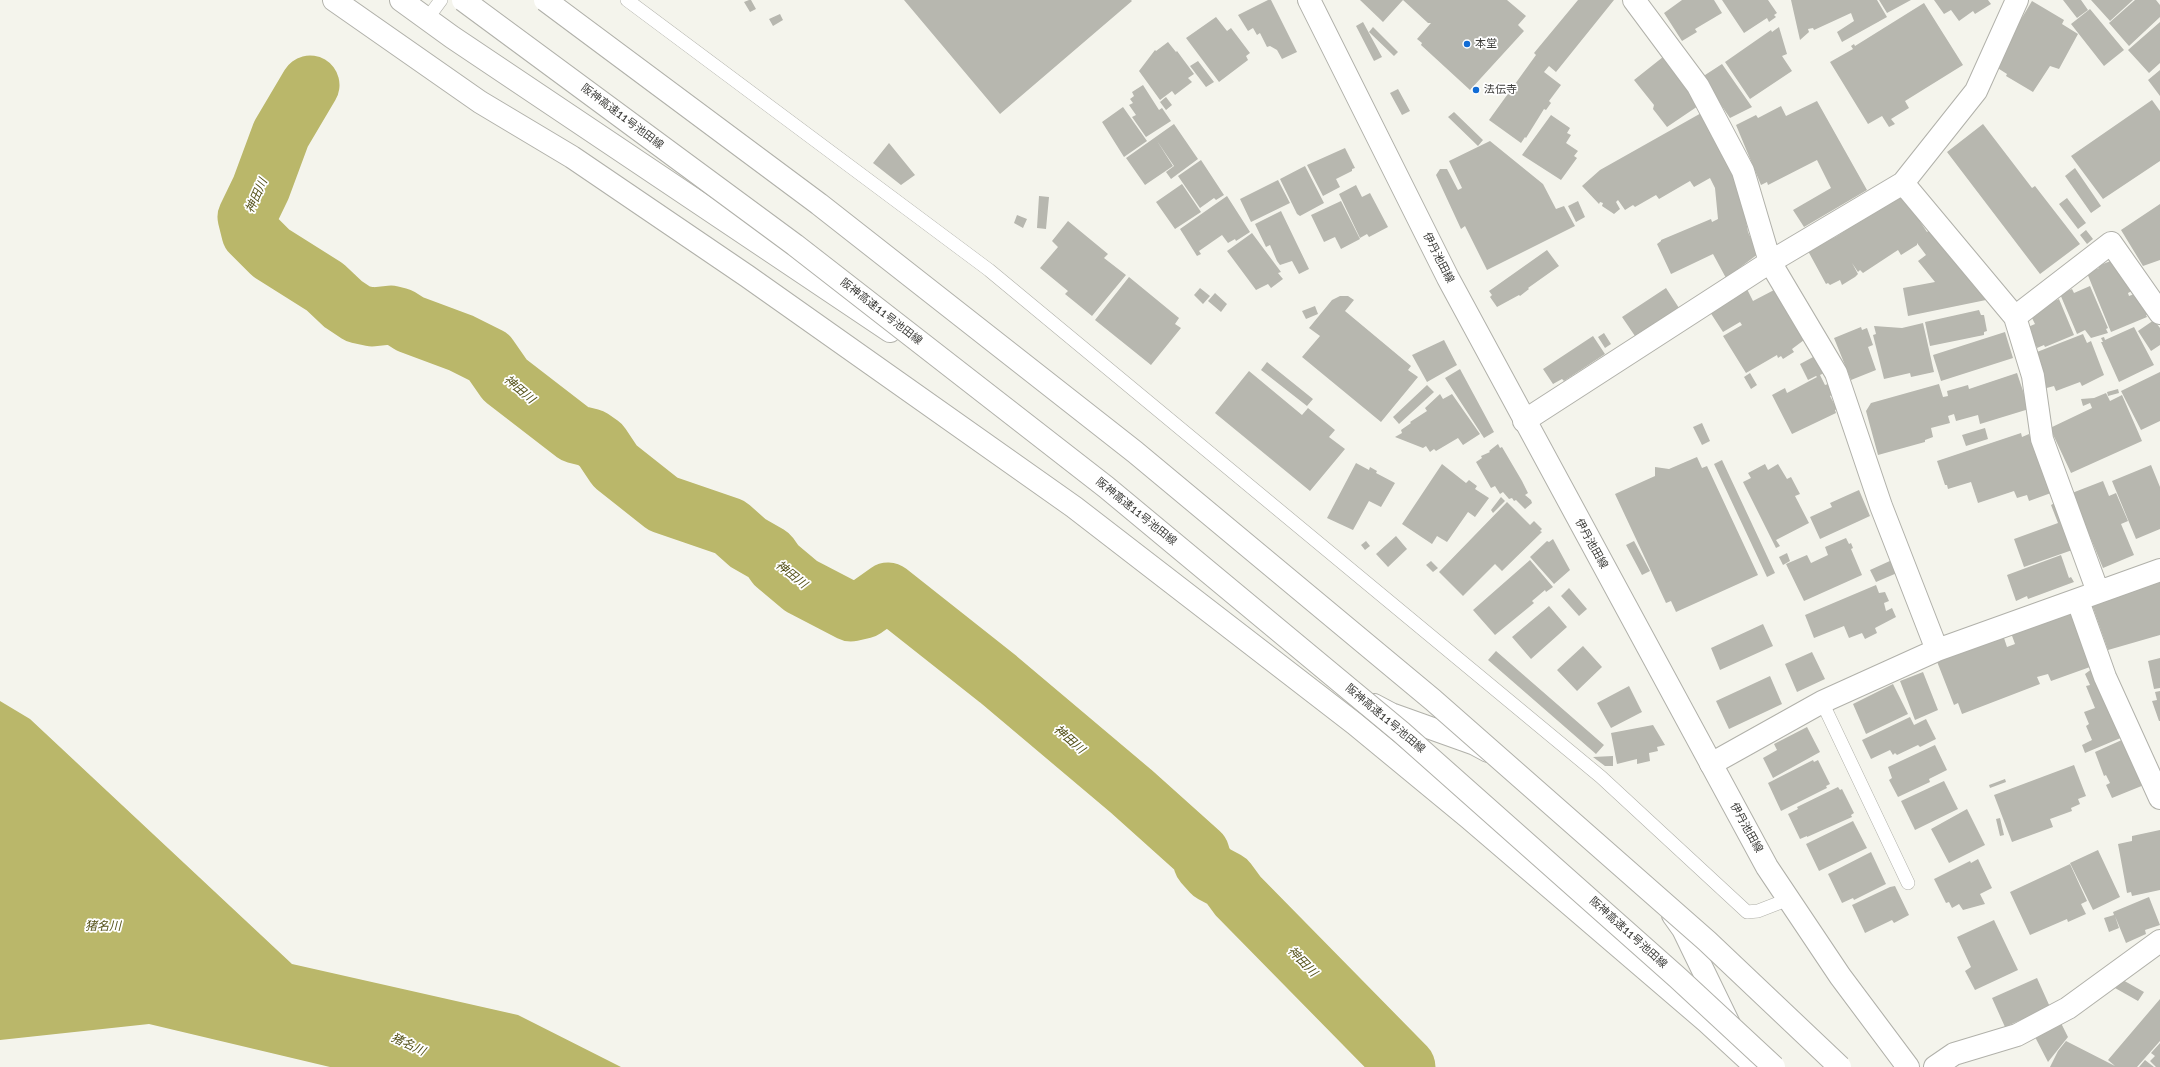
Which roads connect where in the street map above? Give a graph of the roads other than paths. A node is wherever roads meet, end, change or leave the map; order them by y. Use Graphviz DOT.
graph roads {
  1 [pos="334,0"];
  2 [pos="401,0"];
  3 [pos="441,0"];
  4 [pos="463,0"];
  5 [pos="544,0"];
  6 [pos="627,0"];
  7 [pos="1309,0"];
  8 [pos="1634,0"];
  9 [pos="2017,0"];
  10 [pos="427,19"];
  11 [pos="1903,183"];
  12 [pos="1770,262"];
  13 [pos="2160,313"];
  14 [pos="2015,317"];
  15 [pos="1524,421"];
  16 [pos="2160,570"];
  17 [pos="2098,592"];
  18 [pos="2078,601"];
  19 [pos="1937,650"];
  20 [pos="1822,702"];
  21 [pos="1711,764"];
  22 [pos="2160,798"];
  23 [pos="1908,883"];
  24 [pos="1789,899"];
  25 [pos="2160,940"];
  26 [pos="1757,1067"];
  27 [pos="1774,1067"];
  28 [pos="1840,1067"];
  29 [pos="1908,1067"];
  30 [pos="1935,1067"];
  1 -- 26 [label="main road"];
  2 -- 10 [label="main road"];
  3 -- 10 [label="lane"];
  4 -- 27 [label="main road, 阪神高速11号池田線, bridge"];
  5 -- 28 [label="main road, bridge"];
  6 -- 24 [label="lane"];
  7 -- 15 [label="main road, 伊丹池田線"];
  8 -- 12 [label="main road"];
  9 -- 11 [label="main road"];
  10 -- 26 [label="main road"];
  11 -- 12 [label="main road"];
  11 -- 14 [label="main road"];
  12 -- 15 [label="main road"];
  12 -- 19 [label="main road"];
  13 -- 14 [label="main road"];
  14 -- 17 [label="main road"];
  15 -- 21 [label="main road, 伊丹池田線"];
  16 -- 17 [label="main road"];
  17 -- 18 [label="main road"];
  18 -- 19 [label="main road"];
  18 -- 22 [label="main road"];
  19 -- 20 [label="main road"];
  20 -- 21 [label="main road"];
  20 -- 23 [label="lane"];
  21 -- 24 [label="main road, 伊丹池田線"];
  24 -- 29 [label="main road, 伊丹池田線"];
  25 -- 30 [label="main road"];
}
